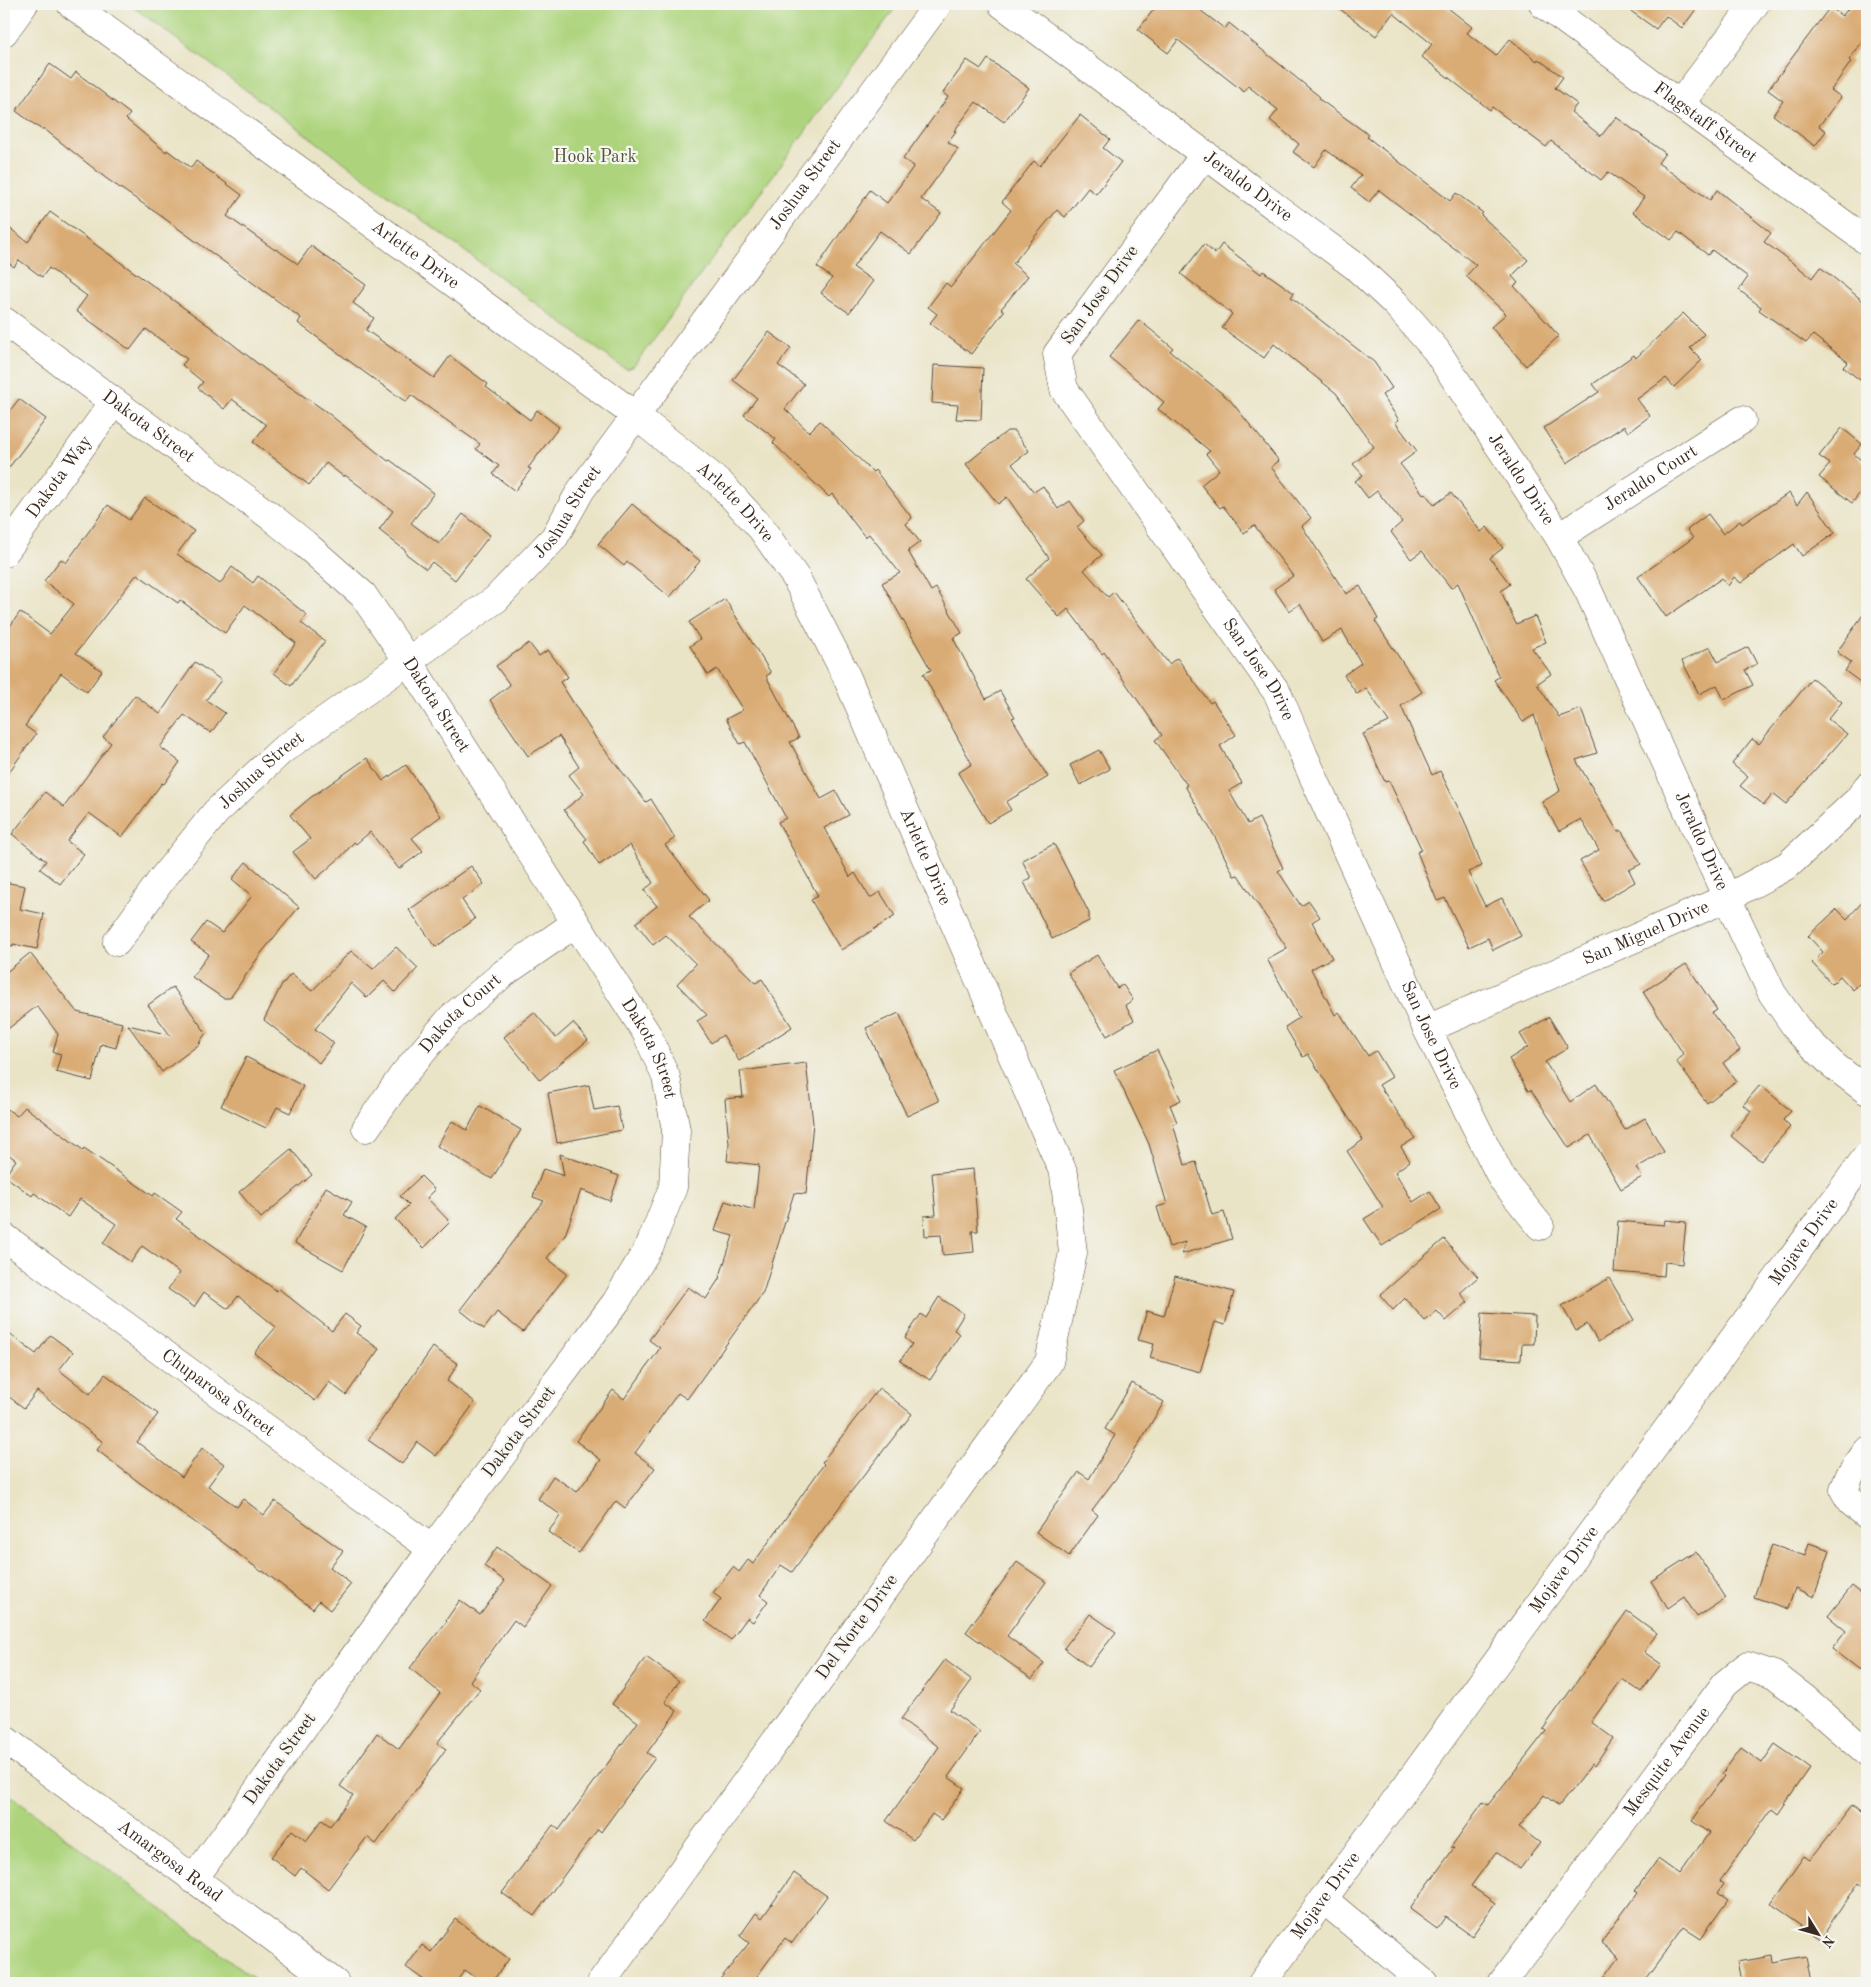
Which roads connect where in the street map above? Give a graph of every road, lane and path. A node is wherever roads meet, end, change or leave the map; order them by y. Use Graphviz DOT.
graph roads {
  1 [pos="24,4"];
  2 [pos="71,4"];
  3 [pos="938,4"];
  4 [pos="1002,4"];
  5 [pos="1543,4"];
  6 [pos="1755,4"];
  7 [pos="4,32"];
  8 [pos="1680,104"];
  9 [pos="1204,154"];
  10 [pos="1867,242"];
  11 [pos="4,321"];
  12 [pos="114,402"];
  13 [pos="635,415"];
  14 [pos="1742,420"];
  15 [pos="1559,538"];
  16 [pos="4,553"];
  17 [pos="408,661"];
  18 [pos="1867,787"];
  19 [pos="1727,898"];
  20 [pos="576,923"];
  21 [pos="118,942"];
  22 [pos="1426,1029"];
  23 [pos="1867,1092"];
  24 [pos="366,1128"];
  25 [pos="1867,1156"];
  26 [pos="1540,1226"];
  27 [pos="4,1236"];
  28 [pos="1073,1253"];
  29 [pos="1867,1452"];
  30 [pos="1867,1515"];
  31 [pos="432,1549"];
  32 [pos="4,1739"];
  33 [pos="1867,1753"];
  34 [pos="193,1880"];
  35 [pos="1323,1899"];
  36 [pos="335,1983"];
  37 [pos="601,1983"];
  38 [pos="1262,1983"];
  39 [pos="1424,1983"];
  40 [pos="1502,1983"];
  1 -- 7 [label="street"];
  2 -- 13 [label="street, Arlette Drive"];
  3 -- 13 [label="street, Joshua Street"];
  4 -- 9 [label="street, Jeraldo Drive"];
  5 -- 8 [label="street, Flagstaff Street"];
  6 -- 8 [label="street"];
  8 -- 10 [label="street, Flagstaff Street"];
  9 -- 15 [label="street, Jeraldo Drive"];
  9 -- 22 [label="street, San Jose Drive"];
  11 -- 12 [label="street, Dakota Street"];
  12 -- 16 [label="street, Dakota Way"];
  12 -- 17 [label="street, Dakota Street"];
  13 -- 17 [label="street, Joshua Street"];
  13 -- 28 [label="street, Arlette Drive"];
  14 -- 15 [label="street, Jeraldo Court"];
  15 -- 19 [label="street, Jeraldo Drive"];
  17 -- 20 [label="street, Dakota Street"];
  17 -- 21 [label="street, Joshua Street"];
  18 -- 19 [label="street, San Miguel Drive"];
  19 -- 22 [label="street, San Miguel Drive"];
  19 -- 23 [label="street, Jeraldo Drive"];
  20 -- 24 [label="street, Dakota Court"];
  20 -- 31 [label="street, Dakota Street"];
  22 -- 26 [label="street, San Jose Drive"];
  25 -- 35 [label="street, Mojave Drive"];
  27 -- 31 [label="street, Chuparosa Street"];
  28 -- 37 [label="street, Del Norte Drive"];
  29 -- 30 [label="street"];
  31 -- 34 [label="street, Dakota Street"];
  32 -- 34 [label="street, Amargosa Road"];
  33 -- 40 [label="street, Mesquite Avenue"];
  34 -- 36 [label="street, Amargosa Road"];
  35 -- 38 [label="street, Mojave Drive"];
  35 -- 39 [label="street"];
}
